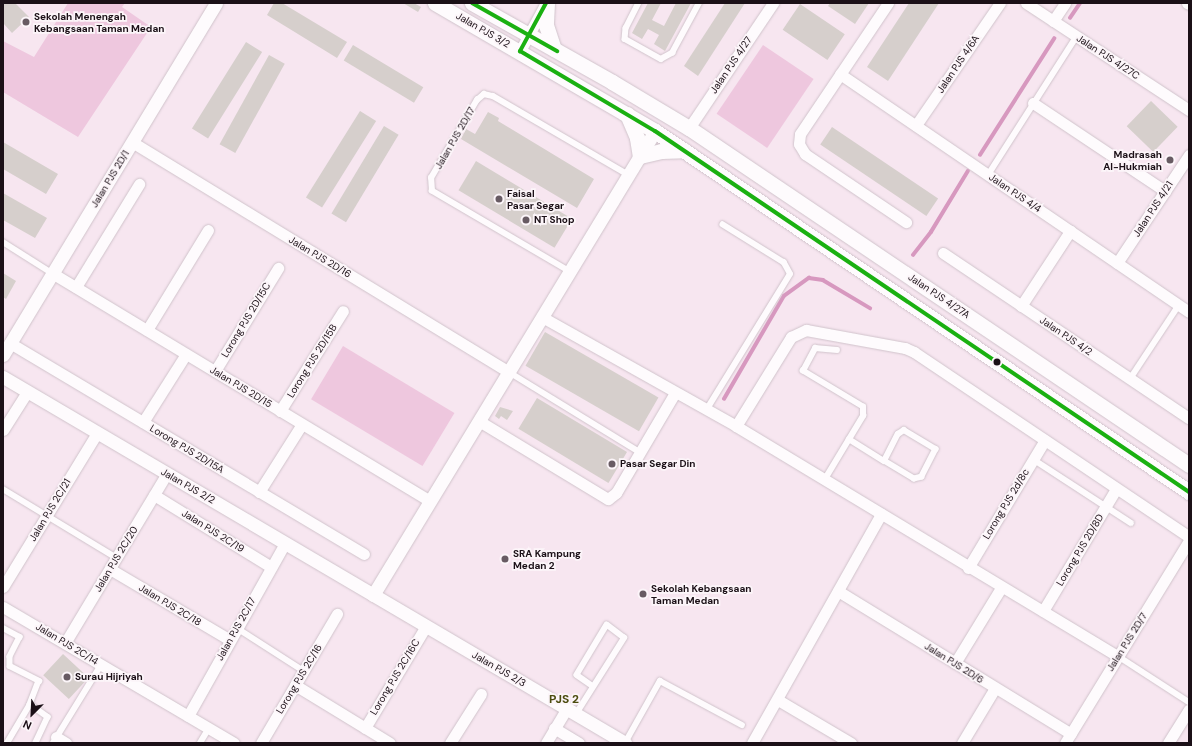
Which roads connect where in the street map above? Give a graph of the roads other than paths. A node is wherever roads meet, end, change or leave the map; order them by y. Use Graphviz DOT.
graph roads {
  1 [pos="216,3"];
  2 [pos="435,3"];
  3 [pos="472,3"];
  4 [pos="546,3"];
  5 [pos="639,3"];
  6 [pos="699,3"];
  7 [pos="773,3"];
  8 [pos="888,3"];
  9 [pos="1000,3"];
  10 [pos="1026,3"];
  11 [pos="1065,3"];
  12 [pos="1054,21"];
  13 [pos="529,35"];
  14 [pos="1077,36"];
  15 [pos="554,49"];
  16 [pos="520,51"];
  17 [pos="840,74"];
  18 [pos="1033,103"];
  19 [pos="1189,110"];
  20 [pos="628,114"];
  21 [pos="916,125"];
  22 [pos="689,128"];
  23 [pos="655,131"];
  24 [pos="132,142"];
  25 [pos="684,150"];
  26 [pos="640,156"];
  27 [pos="1189,156"];
  28 [pos="629,175"];
  29 [pos="988,175"];
  30 [pos="139,184"];
  31 [pos="1165,191"];
  32 [pos="906,222"];
  33 [pos="723,226"];
  34 [pos="208,230"];
  35 [pos="1070,231"];
  36 [pos="3,242"];
  37 [pos="943,253"];
  38 [pos="1118,263"];
  39 [pos="278,268"];
  40 [pos="570,272"];
  41 [pos="52,273"];
  42 [pos="76,288"];
  43 [pos="948,302"];
  44 [pos="1179,305"];
  45 [pos="1021,306"];
  46 [pos="343,311"];
  47 [pos="1189,312"];
  48 [pos="542,317"];
  49 [pos="936,319"];
  50 [pos="147,330"];
  51 [pos="992,331"];
  52 [pos="10,343"];
  53 [pos="837,350"];
  54 [pos="981,350"];
  55 [pos="186,354"];
  56 [pos="3,355"];
  57 [pos="215,371"];
  58 [pos="509,372"];
  59 [pos="3,377"];
  60 [pos="1130,379"];
  61 [pos="27,392"];
  62 [pos="675,393"];
  63 [pos="707,409"];
  64 [pos="280,411"];
  65 [pos="1189,418"];
  66 [pos="479,421"];
  67 [pos="143,422"];
  68 [pos="302,424"];
  69 [pos="736,426"];
  70 [pos="3,430"];
  71 [pos="97,433"];
  72 [pos="850,439"];
  73 [pos="1045,440"];
  74 [pos="641,453"];
  75 [pos="1034,459"];
  76 [pos="884,461"];
  77 [pos="1189,465"];
  78 [pos="167,473"];
  79 [pos="825,478"];
  80 [pos="3,489"];
  81 [pos="1116,489"];
  82 [pos="259,492"];
  83 [pos="1189,492"];
  84 [pos="154,495"];
  85 [pos="430,501"];
  86 [pos="1105,507"];
  87 [pos="881,514"];
  88 [pos="47,516"];
  89 [pos="1131,523"];
  90 [pos="1189,537"];
  91 [pos="1189,541"];
  92 [pos="285,543"];
  93 [pos="364,554"];
  94 [pos="116,558"];
  95 [pos="271,567"];
  96 [pos="968,568"];
  97 [pos="110,570"];
  98 [pos="3,587"];
  99 [pos="1001,588"];
  100 [pos="838,591"];
  101 [pos="373,595"];
  102 [pos="3,606"];
  103 [pos="1043,611"];
  104 [pos="337,614"];
  105 [pos="426,626"];
  106 [pos="3,628"];
  107 [pos="237,628"];
  108 [pos="230,640"];
  109 [pos="65,643"];
  110 [pos="1118,656"];
  111 [pos="955,663"];
  112 [pos="101,665"];
  113 [pos="304,671"];
  114 [pos="295,685"];
  115 [pos="593,686"];
  116 [pos="995,688"];
  117 [pos="481,694"];
  118 [pos="778,700"];
  119 [pos="1189,702"];
  120 [pos="30,704"];
  121 [pos="1189,710"];
  122 [pos="571,711"];
  123 [pos="188,716"];
  124 [pos="742,725"];
  125 [pos="209,728"];
  126 [pos="365,728"];
  127 [pos="554,728"];
  128 [pos="1068,738"];
  129 [pos="58,741"];
  130 [pos="7,743"];
  131 [pos="36,743"];
  132 [pos="200,743"];
  133 [pos="234,743"];
  134 [pos="261,743"];
  135 [pos="390,743"];
  136 [pos="450,743"];
  137 [pos="546,743"];
  138 [pos="579,743"];
  139 [pos="625,743"];
  140 [pos="752,743"];
  141 [pos="851,743"];
  142 [pos="962,743"];
  143 [pos="1168,743"];
  1 -- 24 [label="street, Jalan PJS 2D/1"];
  2 -- 16 [label="main road, Jalan PJS 3/2"];
  3 -- 13 [label="main road, Jalan PJS 3/2"];
  4 -- 13 [label="street"];
  4 -- 15 [label="main road"];
  5 -- 6 [label="lane"];
  7 -- 22 [label="street, Jalan PJS 4/27"];
  8 -- 17 [label="street"];
  9 -- 21 [label="street, Jalan PJS 4/6A"];
  10 -- 12 [label="street, Jalan PJS 4/27C"];
  11 -- 12 [label="street"];
  12 -- 14 [label="street, Jalan PJS 4/27C"];
  13 -- 15 [label="main road, Jalan PJS 3/2"];
  13 -- 16 [label="street"];
  14 -- 18 [label="lane"];
  14 -- 19 [label="street, Jalan PJS 4/27C"];
  15 -- 22 [label="main road, Jalan PJS 3/2"];
  16 -- 20 [label="main road, Jalan PJS 3/2"];
  17 -- 21 [label="street, Jalan PJS 4/4"];
  17 -- 32 [label="street"];
  18 -- 29 [label="lane"];
  18 -- 31 [label="street"];
  20 -- 23 [label="main road, Jalan PJS 3/2"];
  20 -- 26 [label="main road"];
  21 -- 29 [label="street, Jalan PJS 4/4"];
  22 -- 43 [label="main road, Jalan PJS 4/27A"];
  23 -- 25 [label="main road, Jalan PJS 4/27A"];
  23 -- 26 [label="street"];
  24 -- 41 [label="street, Jalan PJS 2D/1"];
  24 -- 58 [label="street, Jalan PJS 2D/16"];
  25 -- 26 [label="main road"];
  25 -- 49 [label="main road, Jalan PJS 4/27A"];
  26 -- 28 [label="street"];
  27 -- 31 [label="street, Jalan PJS 4/21"];
  28 -- 40 [label="street"];
  28 -- 40 [label="lane, Jalan PJS 2D/17"];
  29 -- 35 [label="street, Jalan PJS 4/4"];
  30 -- 42 [label="street"];
  31 -- 38 [label="street, Jalan PJS 4/21"];
  33 -- 63 [label="lane"];
  34 -- 50 [label="street"];
  35 -- 38 [label="street, Jalan PJS 4/4"];
  35 -- 45 [label="street"];
  36 -- 41 [label="lane"];
  37 -- 45 [label="street, Jalan PJS 4/2"];
  38 -- 44 [label="street, Jalan PJS 4/4"];
  39 -- 57 [label="street, Lorong PJS 2D/15C"];
  40 -- 48 [label="street"];
  41 -- 42 [label="street, Jalan PJS 2D/15"];
  41 -- 52 [label="street, Jalan PJS 2D/1"];
  42 -- 50 [label="street, Jalan PJS 2D/15"];
  43 -- 49 [label="main road"];
  43 -- 51 [label="main road, Jalan PJS 4/27A"];
  44 -- 47 [label="street, Jalan PJS 4/4"];
  44 -- 60 [label="lane"];
  45 -- 60 [label="street, Jalan PJS 4/2"];
  46 -- 64 [label="street, Lorong PJS 2D/15B"];
  48 -- 58 [label="street"];
  48 -- 62 [label="street"];
  49 -- 54 [label="main road, Jalan PJS 4/27A"];
  50 -- 55 [label="street, Jalan PJS 2D/15"];
  51 -- 54 [label="main road"];
  51 -- 77 [label="main road, Jalan PJS 4/27A"];
  52 -- 56 [label="street, Jalan PJS 2D/1"];
  52 -- 67 [label="street, Lorong PJS 2D/15A"];
  53 -- 72 [label="lane"];
  54 -- 83 [label="main road, Jalan PJS 4/27A"];
  55 -- 57 [label="street, Jalan PJS 2D/15"];
  55 -- 67 [label="street"];
  57 -- 64 [label="street, Jalan PJS 2D/15"];
  58 -- 66 [label="street"];
  58 -- 74 [label="lane"];
  59 -- 61 [label="street, Jalan PJS 2/2"];
  60 -- 65 [label="street, Jalan PJS 4/2"];
  61 -- 70 [label="street"];
  61 -- 71 [label="street, Jalan PJS 2/2"];
  62 -- 63 [label="street"];
  62 -- 74 [label="street"];
  63 -- 69 [label="street"];
  64 -- 68 [label="street, Jalan PJS 2D/15"];
  66 -- 74 [label="street"];
  66 -- 85 [label="street"];
  67 -- 82 [label="street, Lorong PJS 2D/15A"];
  68 -- 82 [label="street"];
  68 -- 85 [label="street, Jalan PJS 2D/15"];
  69 -- 73 [label="street"];
  69 -- 79 [label="street"];
  71 -- 78 [label="street, Jalan PJS 2/2"];
  71 -- 88 [label="street, Jalan PJS 2C/21"];
  72 -- 76 [label="lane"];
  72 -- 79 [label="lane"];
  73 -- 75 [label="street, Lorong PJS 2d/8c"];
  73 -- 81 [label="street"];
  75 -- 86 [label="lane"];
  75 -- 96 [label="street, Lorong PJS 2d/8c"];
  76 -- 76 [label="lane"];
  78 -- 84 [label="street, Jalan PJS 2C/20"];
  78 -- 92 [label="street, Jalan PJS 2/2"];
  79 -- 87 [label="street"];
  80 -- 88 [label="lane"];
  81 -- 86 [label="street, Lorong PJS 2D/8D"];
  81 -- 90 [label="street"];
  82 -- 93 [label="street, Lorong PJS 2D/15A"];
  84 -- 94 [label="street, Jalan PJS 2C/20"];
  84 -- 95 [label="street, Jalan PJS 2C/19"];
  85 -- 101 [label="street"];
  86 -- 89 [label="lane"];
  86 -- 103 [label="street, Lorong PJS 2D/8D"];
  87 -- 96 [label="street"];
  87 -- 100 [label="street"];
  88 -- 94 [label="lane"];
  88 -- 98 [label="street, Jalan PJS 2C/21"];
  91 -- 110 [label="street, Jalan PJS 2D/7"];
  92 -- 95 [label="street, Jalan PJS 2C/17"];
  92 -- 101 [label="street, Jalan PJS 2/2"];
  94 -- 97 [label="street, Jalan PJS 2C/20"];
  95 -- 107 [label="street, Jalan PJS 2C/17"];
  96 -- 99 [label="street"];
  97 -- 108 [label="street, Jalan PJS 2C/18"];
  97 -- 109 [label="street, Jalan PJS 2C/20"];
  99 -- 103 [label="street"];
  99 -- 111 [label="street"];
  100 -- 111 [label="street, Jalan PJS 2D/6"];
  100 -- 118 [label="street"];
  101 -- 105 [label="street, Jalan PJS 2/3"];
  102 -- 109 [label="street, Jalan PJS 2C/14"];
  103 -- 110 [label="street"];
  104 -- 113 [label="street, Lorong PJS 2C/16"];
  105 -- 122 [label="street, Jalan PJS 2/3"];
  105 -- 126 [label="street, Lorong PJS 2C/16C"];
  106 -- 120 [label="lane"];
  107 -- 108 [label="street, Jalan PJS 2C/17"];
  107 -- 113 [label="lane"];
  108 -- 123 [label="street, Jalan PJS 2C/17"];
  109 -- 112 [label="street, Jalan PJS 2C/14"];
  110 -- 119 [label="lane"];
  110 -- 128 [label="street, Jalan PJS 2D/7"];
  111 -- 116 [label="street, Jalan PJS 2D/6"];
  112 -- 123 [label="street, Jalan PJS 2C/14"];
  112 -- 129 [label="lane"];
  113 -- 114 [label="street, Lorong PJS 2C/16"];
  114 -- 126 [label="street"];
  114 -- 134 [label="street, Lorong PJS 2C/16"];
  115 -- 115 [label="lane"];
  115 -- 122 [label="lane"];
  116 -- 128 [label="street, Jalan PJS 2D/6"];
  116 -- 142 [label="street"];
  117 -- 136 [label="street"];
  118 -- 140 [label="street"];
  118 -- 141 [label="street"];
  120 -- 130 [label="lane"];
  120 -- 131 [label="lane"];
  121 -- 143 [label="street"];
  122 -- 127 [label="street"];
  122 -- 139 [label="street, Jalan PJS 2/3"];
  123 -- 125 [label="street, Jalan PJS 2C/14"];
  124 -- 139 [label="lane"];
  125 -- 132 [label="lane"];
  125 -- 133 [label="street, Jalan PJS 2C/14"];
  126 -- 135 [label="street"];
  127 -- 137 [label="street"];
  127 -- 138 [label="street"];
}
